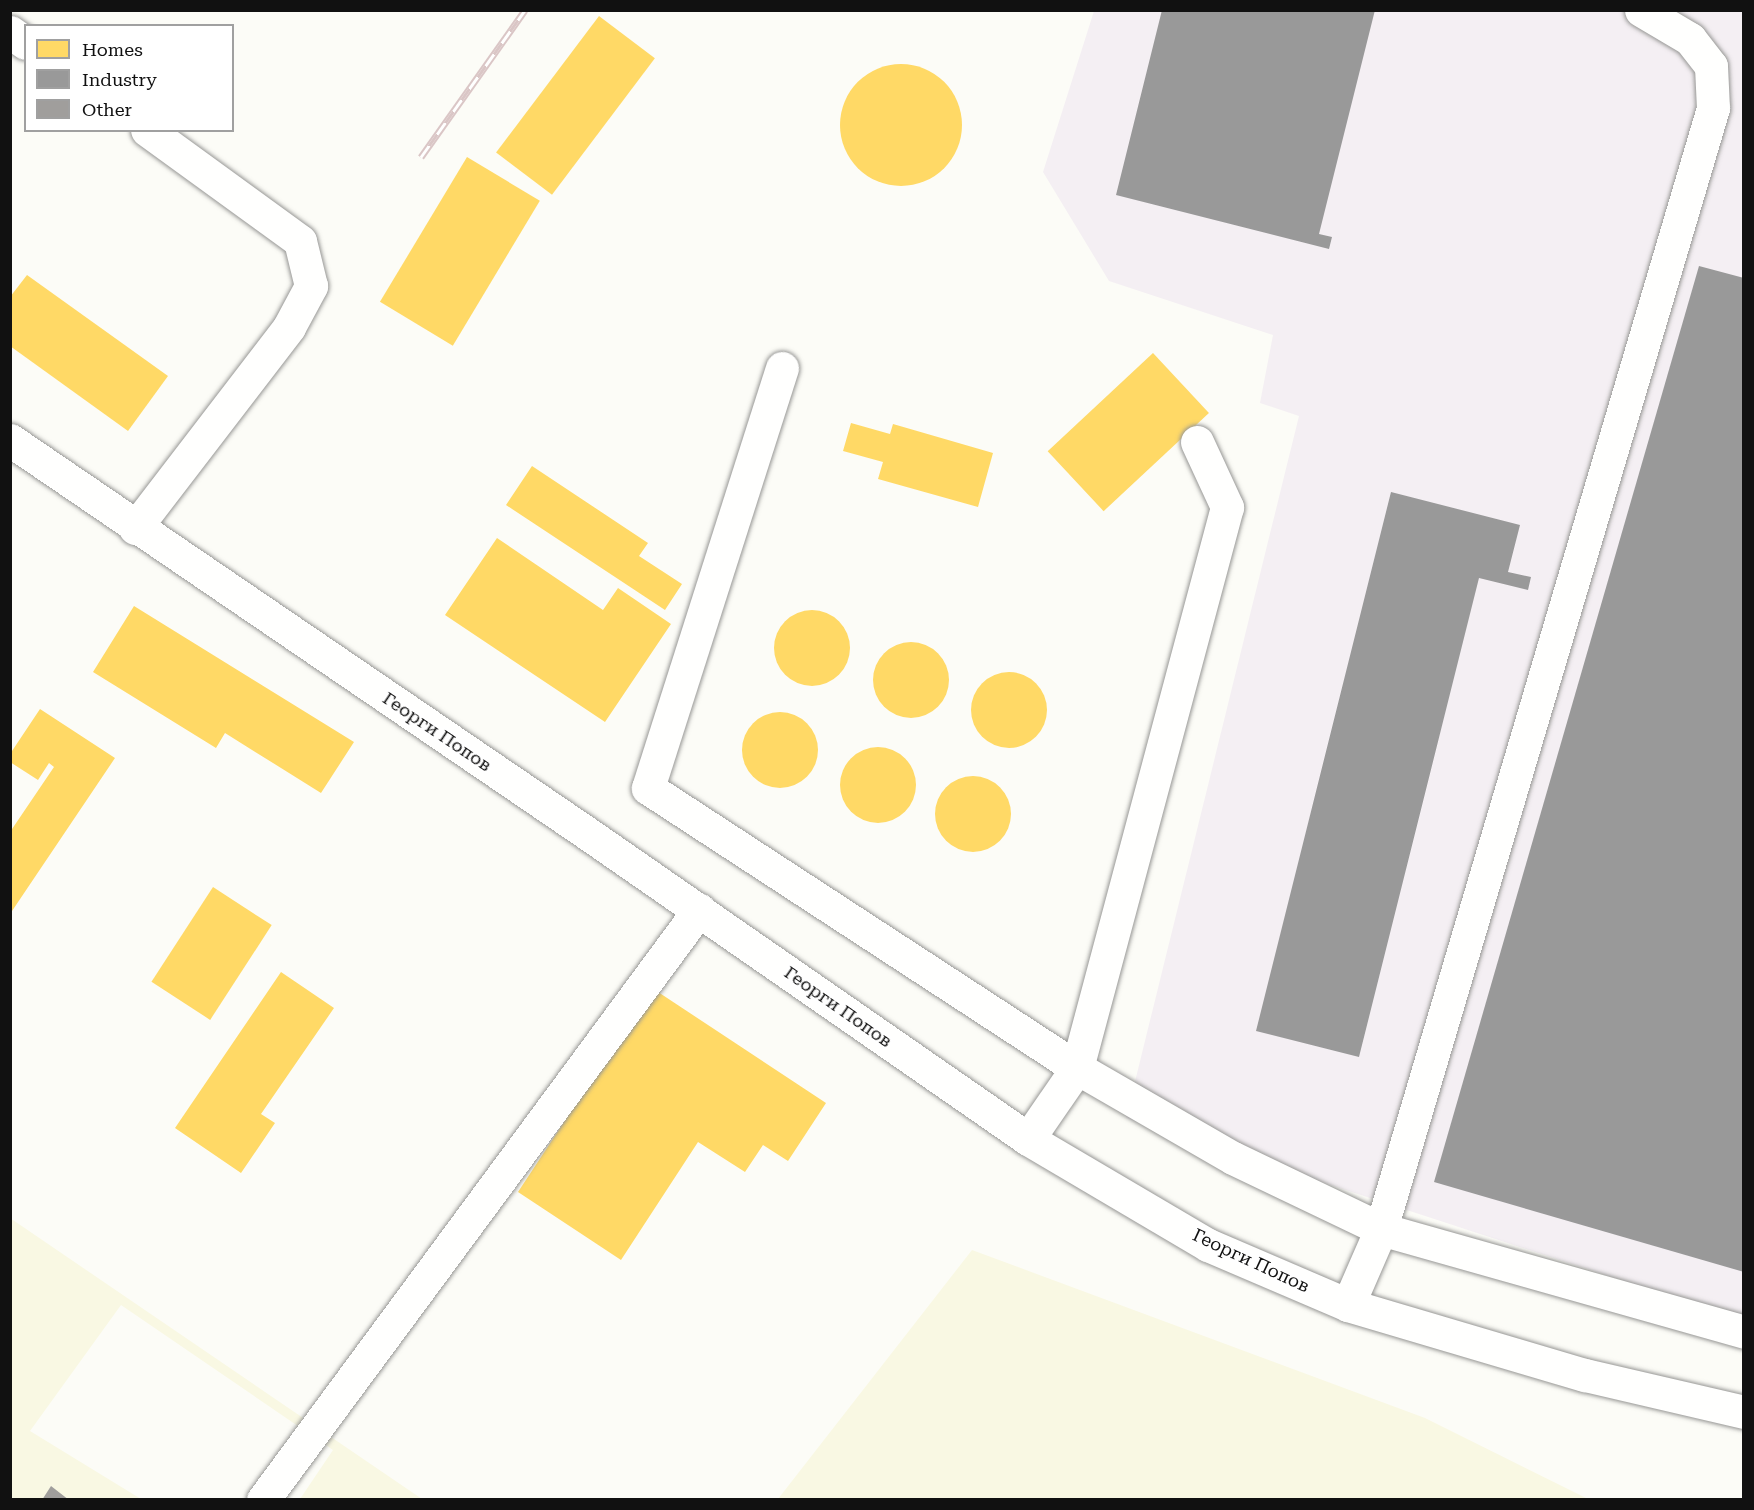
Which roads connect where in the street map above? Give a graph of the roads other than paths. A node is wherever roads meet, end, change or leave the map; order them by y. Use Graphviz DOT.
graph roads {
  1 [pos="1641,10"];
  2 [pos="10,32"];
  3 [pos="24,42"];
  4 [pos="150,132"];
  5 [pos="782,368"];
  6 [pos="10,440"];
  7 [pos="1197,442"];
  8 [pos="135,528"];
  9 [pos="699,910"];
  10 [pos="1077,1068"];
  11 [pos="1028,1139"];
  12 [pos="1381,1229"];
  13 [pos="1348,1305"];
  14 [pos="1743,1332"];
  15 [pos="1743,1412"];
  16 [pos="263,1500"];
  1 -- 12 [label="street"];
  2 -- 3 [label="street"];
  4 -- 8 [label="street"];
  5 -- 10 [label="street"];
  6 -- 8 [label="street, Георги Попов"];
  7 -- 10 [label="street"];
  8 -- 9 [label="street, Георги Попов"];
  9 -- 11 [label="street, Георги Попов"];
  9 -- 16 [label="street"];
  10 -- 11 [label="street"];
  10 -- 12 [label="street"];
  11 -- 13 [label="street, Георги Попов"];
  12 -- 13 [label="street"];
  12 -- 14 [label="street"];
  13 -- 15 [label="street, Георги Попов"];
}
